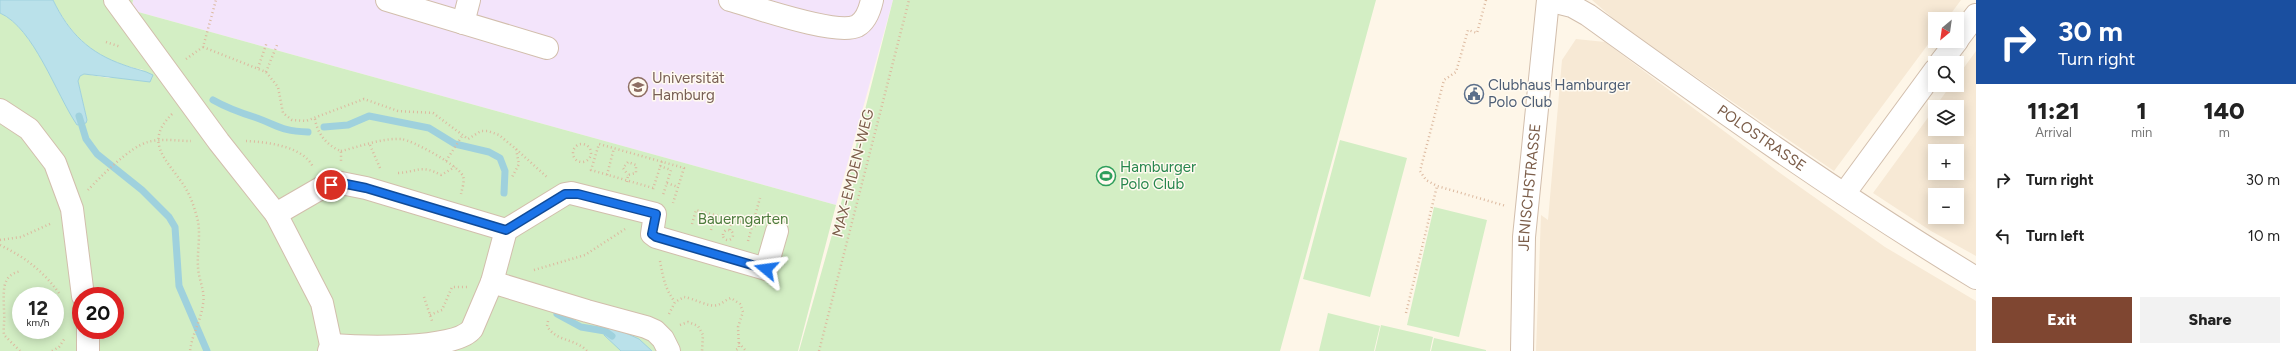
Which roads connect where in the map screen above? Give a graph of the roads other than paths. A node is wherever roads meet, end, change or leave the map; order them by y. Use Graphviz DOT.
graph roads {
  1 [pos="115,0"];
  2 [pos="387,0"];
  3 [pos="469,0"];
  4 [pos="730,0"];
  5 [pos="872,0"];
  6 [pos="1548,0"];
  7 [pos="1976,15"];
  8 [pos="463,23"];
  9 [pos="1964,31"];
  10 [pos="547,48"];
  11 [pos="1952,48"];
  12 [pos="1945,56"];
  13 [pos="1928,80"];
  14 [pos="0,110"];
  15 [pos="1844,194"];
  16 [pos="276,214"];
  17 [pos="506,230"];
  18 [pos="777,232"];
  19 [pos="1976,278"];
  20 [pos="492,282"];
  21 [pos="82,287"];
  22 [pos="88,339"];
  23 [pos="330,348"];
  24 [pos="88,351"];
  25 [pos="669,351"];
  26 [pos="1522,351"];
  1 -- 16 [label="street"];
  2 -- 8 [label="street"];
  3 -- 8 [label="street"];
  4 -- 5 [label="street"];
  6 -- 15 [label="street, POLOSTRASSE"];
  6 -- 26 [label="street, JENISCHSTRASSE"];
  7 -- 9 [label="street"];
  8 -- 10 [label="street"];
  11 -- 12 [label="street"];
  13 -- 15 [label="street"];
  14 -- 21 [label="street"];
  15 -- 19 [label="street, POLOSTRASSE"];
  16 -- 17 [label="street"];
  16 -- 23 [label="street"];
  17 -- 18 [label="street"];
  17 -- 20 [label="street"];
  20 -- 23 [label="street"];
  20 -- 25 [label="street"];
  22 -- 24 [label="street"];
}
